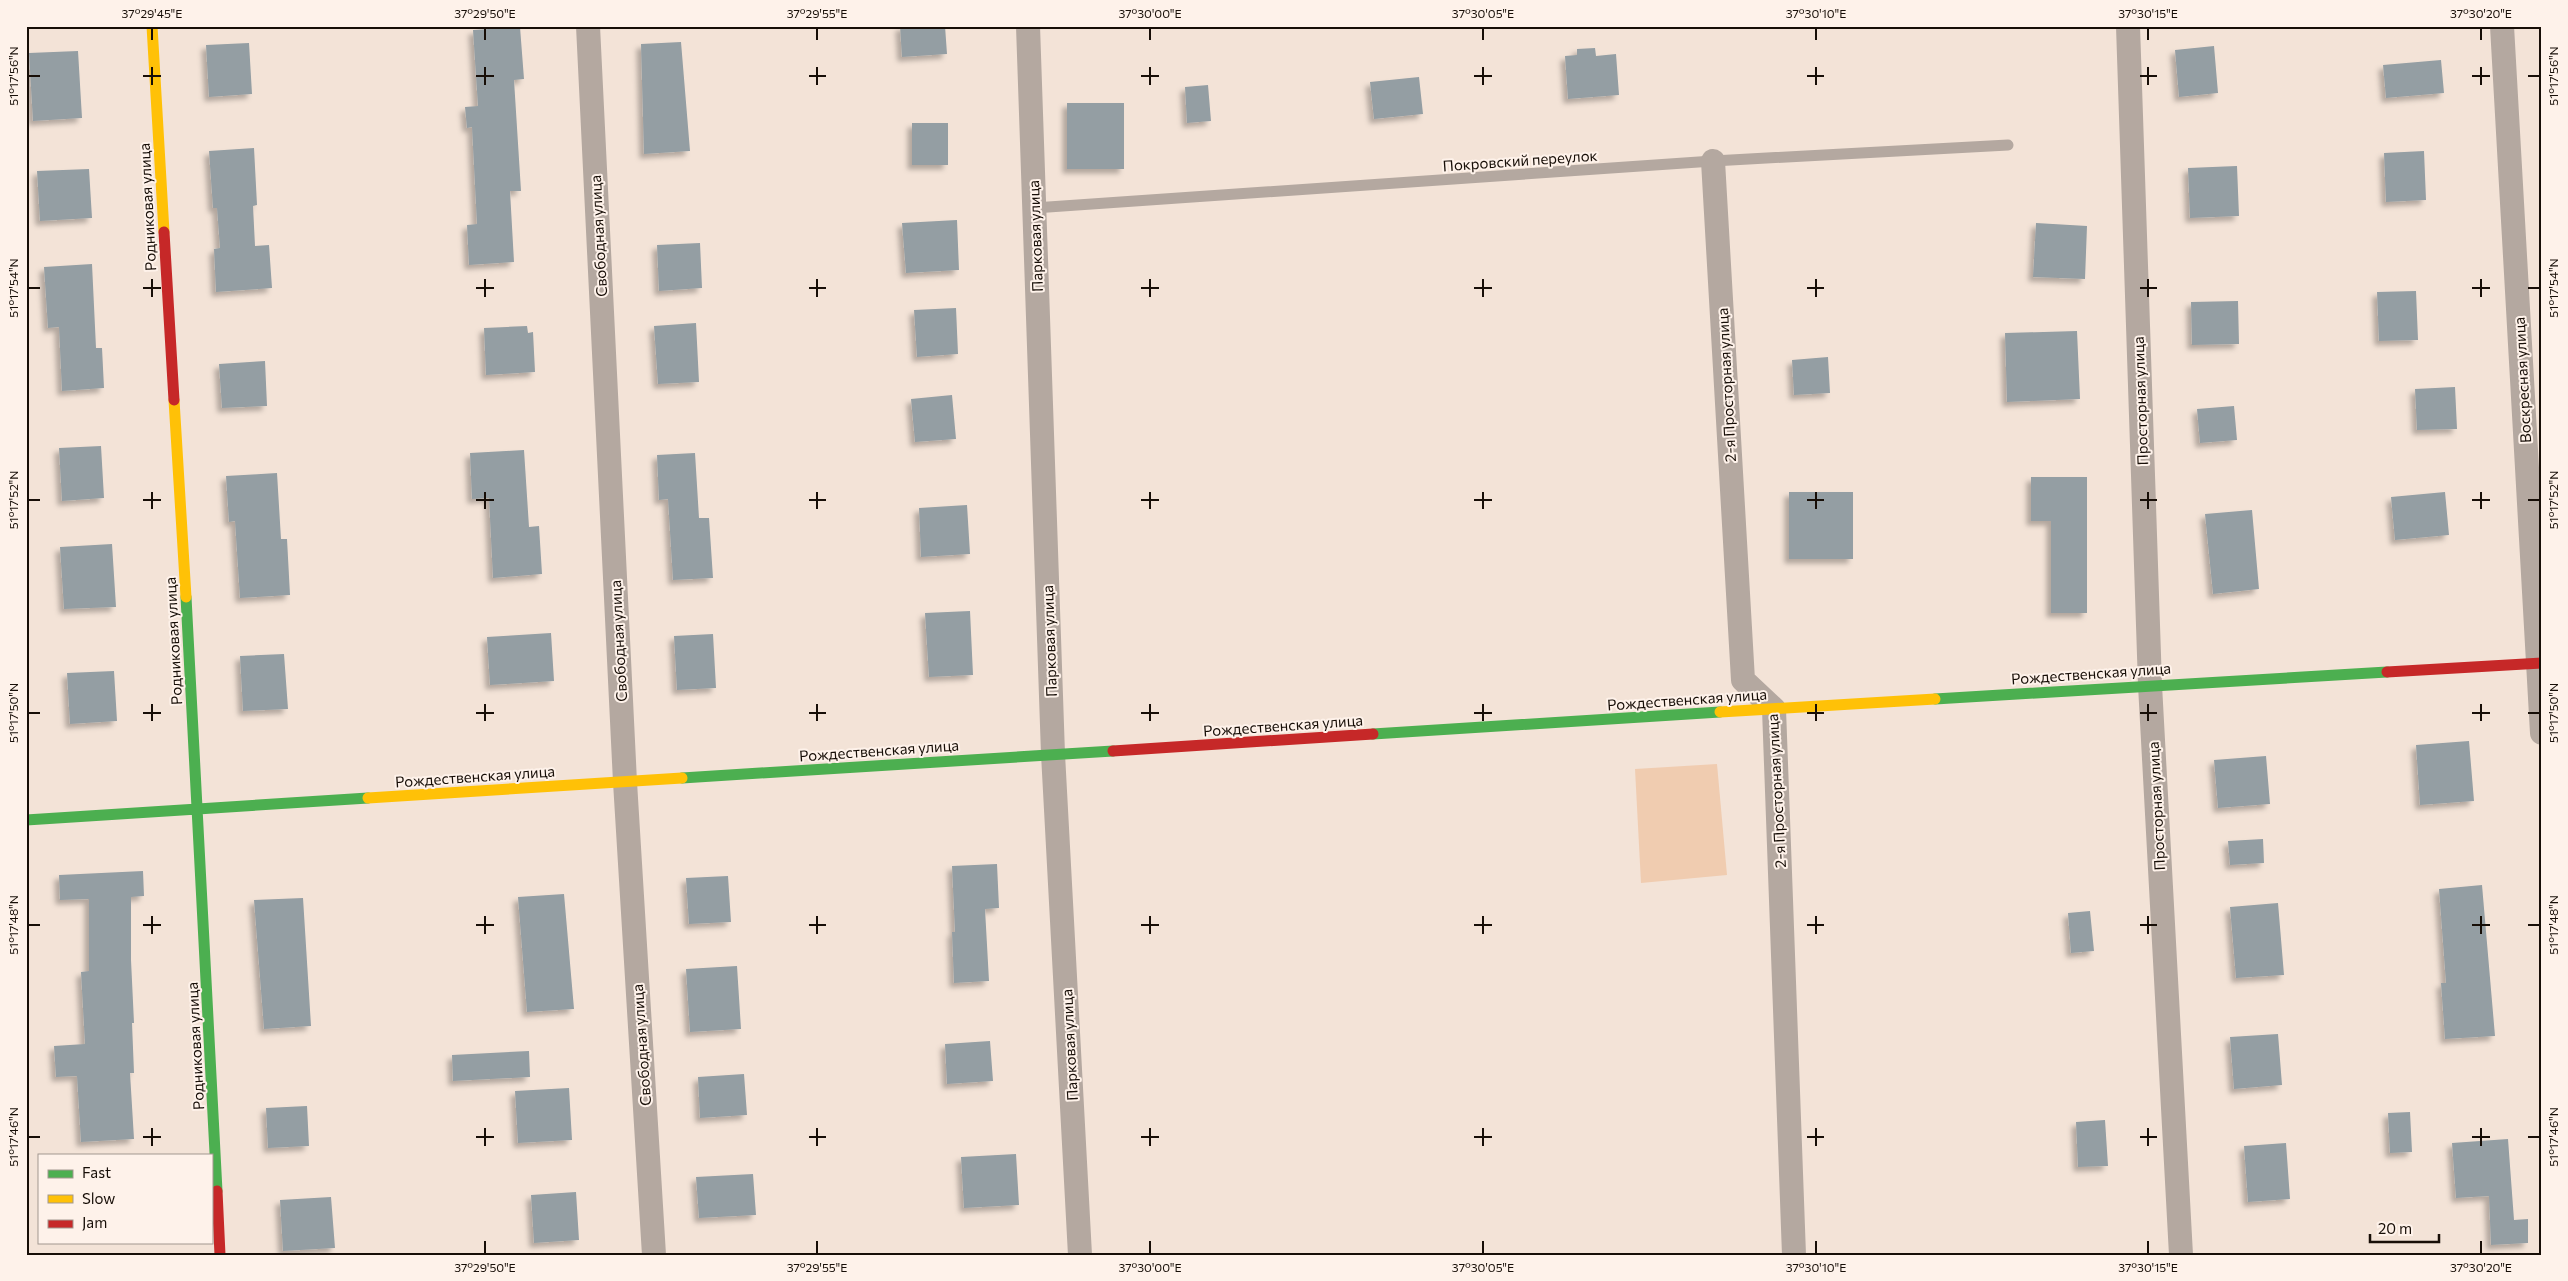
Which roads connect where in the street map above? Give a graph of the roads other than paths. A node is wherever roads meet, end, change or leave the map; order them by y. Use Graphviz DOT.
graph roads {
  1 [pos="152,26"];
  2 [pos="588,26"];
  3 [pos="1028,26"];
  4 [pos="2128,26"];
  5 [pos="2502,26"];
  6 [pos="2008,145"];
  7 [pos="1713,161"];
  8 [pos="1034,208"];
  9 [pos="2540,663"];
  10 [pos="2150,684"];
  11 [pos="1774,709"];
  12 [pos="2542,733"];
  13 [pos="1053,754"];
  14 [pos="625,782"];
  15 [pos="198,809"];
  16 [pos="26,820"];
  17 [pos="220,1255"];
  18 [pos="654,1255"];
  19 [pos="1080,1255"];
  20 [pos="1794,1255"];
  21 [pos="2181,1255"];
  1 -- 15 [label="street, Родниковая улица"];
  2 -- 14 [label="street, Свободная улица"];
  3 -- 8 [label="street, Парковая улица"];
  4 -- 10 [label="street, Просторная улица"];
  5 -- 9 [label="street, Воскресная улица"];
  6 -- 7 [label="lane, Покровский переулок"];
  7 -- 8 [label="lane, Покровский переулок"];
  7 -- 11 [label="street, 2-я Просторная улица"];
  8 -- 13 [label="street, Парковая улица"];
  9 -- 10 [label="street, Рождественская улица"];
  9 -- 12 [label="street, Воскресная улица"];
  10 -- 11 [label="street, Рождественская улица"];
  10 -- 21 [label="street, Просторная улица"];
  11 -- 13 [label="street, Рождественская улица"];
  11 -- 20 [label="street, 2-я Просторная улица"];
  13 -- 14 [label="street, Рождественская улица"];
  13 -- 19 [label="street, Парковая улица"];
  14 -- 15 [label="street, Рождественская улица"];
  14 -- 18 [label="street, Свободная улица"];
  15 -- 16 [label="street, Рождественская улица"];
  15 -- 17 [label="street, Родниковая улица"];
}
